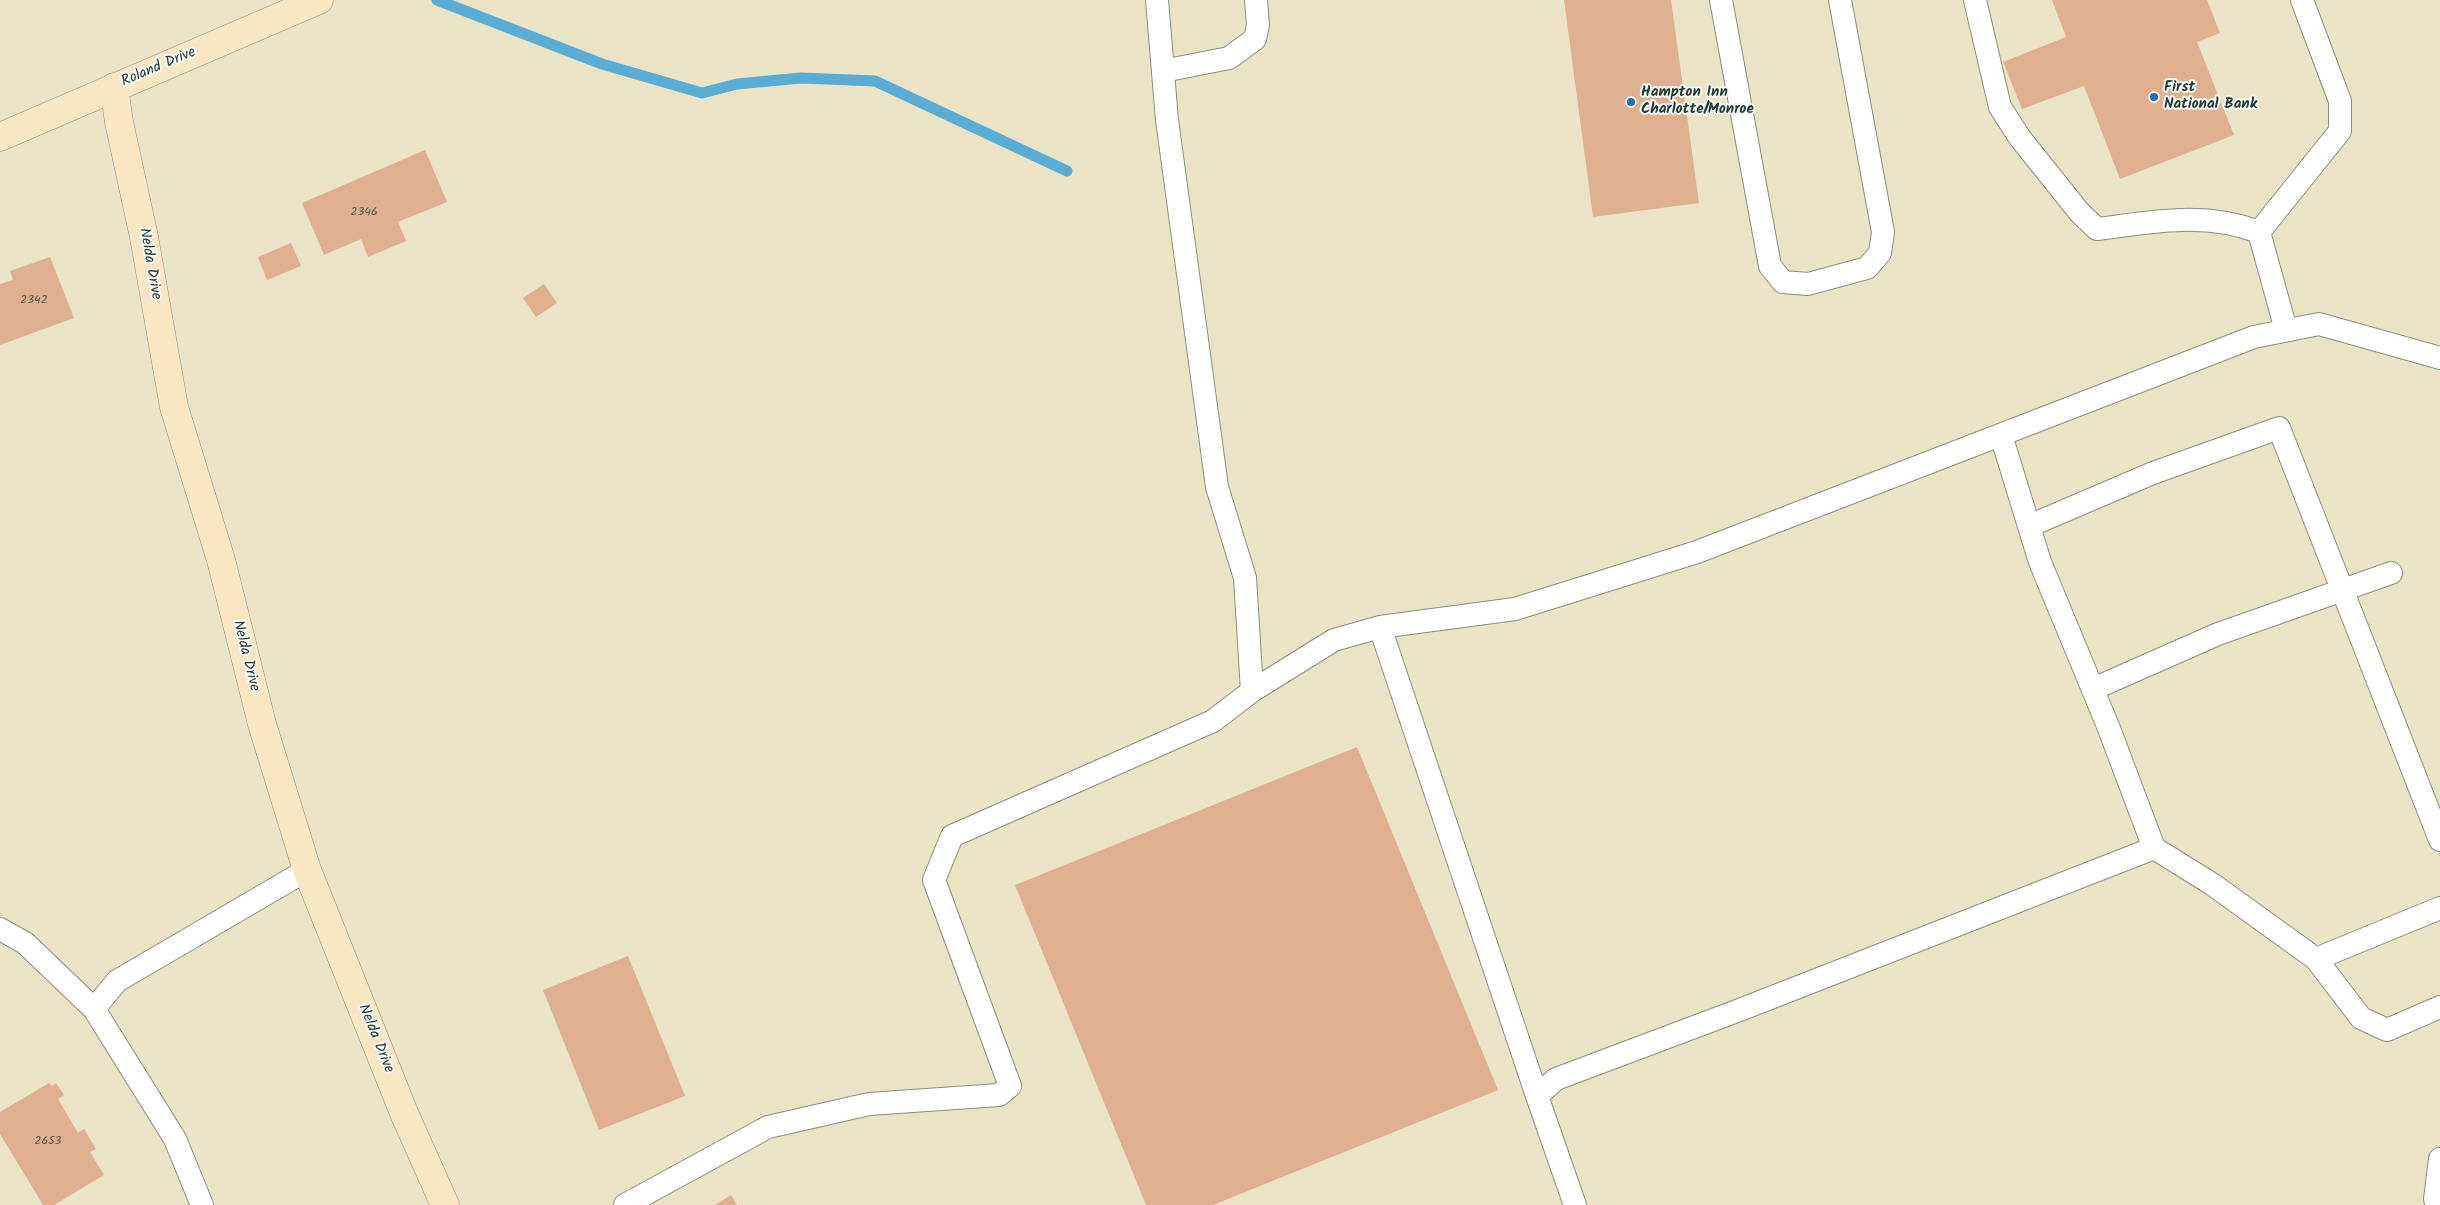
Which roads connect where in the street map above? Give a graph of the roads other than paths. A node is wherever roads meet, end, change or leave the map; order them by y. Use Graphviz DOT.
graph roads {
  1 [pos="319,0"];
  2 [pos="1157,0"];
  3 [pos="1256,0"];
  4 [pos="1721,0"];
  5 [pos="1840,0"];
  6 [pos="1975,0"];
  7 [pos="2302,0"];
  8 [pos="1163,71"];
  9 [pos="114,87"];
  10 [pos="0,137"];
  11 [pos="2259,232"];
  12 [pos="2286,330"];
  13 [pos="2440,358"];
  14 [pos="2001,435"];
  15 [pos="2029,526"];
  16 [pos="2391,573"];
  17 [pos="2342,590"];
  18 [pos="1380,627"];
  19 [pos="2093,689"];
  20 [pos="1252,691"];
  21 [pos="2440,840"];
  22 [pos="2154,848"];
  23 [pos="307,870"];
  24 [pos="2440,908"];
  25 [pos="0,928"];
  26 [pos="2316,959"];
  27 [pos="2440,1007"];
  28 [pos="94,1009"];
  29 [pos="1537,1096"];
  30 [pos="2440,1159"];
  31 [pos="202,1205"];
  32 [pos="446,1205"];
  33 [pos="625,1205"];
  34 [pos="1575,1205"];
  35 [pos="2437,1205"];
  1 -- 9 [label="street, Roland Drive"];
  2 -- 8 [label="lane"];
  3 -- 8 [label="lane"];
  4 -- 5 [label="lane"];
  6 -- 11 [label="lane"];
  7 -- 11 [label="lane"];
  8 -- 20 [label="lane"];
  9 -- 10 [label="street, Roland Drive"];
  9 -- 23 [label="street, Nelda Drive"];
  11 -- 12 [label="lane"];
  12 -- 13 [label="lane"];
  12 -- 14 [label="lane"];
  14 -- 15 [label="lane"];
  14 -- 18 [label="lane"];
  15 -- 17 [label="lane"];
  15 -- 19 [label="lane"];
  16 -- 17 [label="lane"];
  17 -- 19 [label="lane"];
  17 -- 21 [label="lane"];
  18 -- 20 [label="lane"];
  18 -- 29 [label="lane"];
  19 -- 22 [label="lane"];
  20 -- 33 [label="lane"];
  22 -- 26 [label="lane"];
  22 -- 29 [label="lane"];
  23 -- 28 [label="lane"];
  23 -- 32 [label="street, Nelda Drive"];
  24 -- 26 [label="lane"];
  25 -- 28 [label="lane"];
  26 -- 27 [label="lane"];
  28 -- 31 [label="lane"];
  29 -- 34 [label="lane"];
  30 -- 35 [label="lane"];
}
